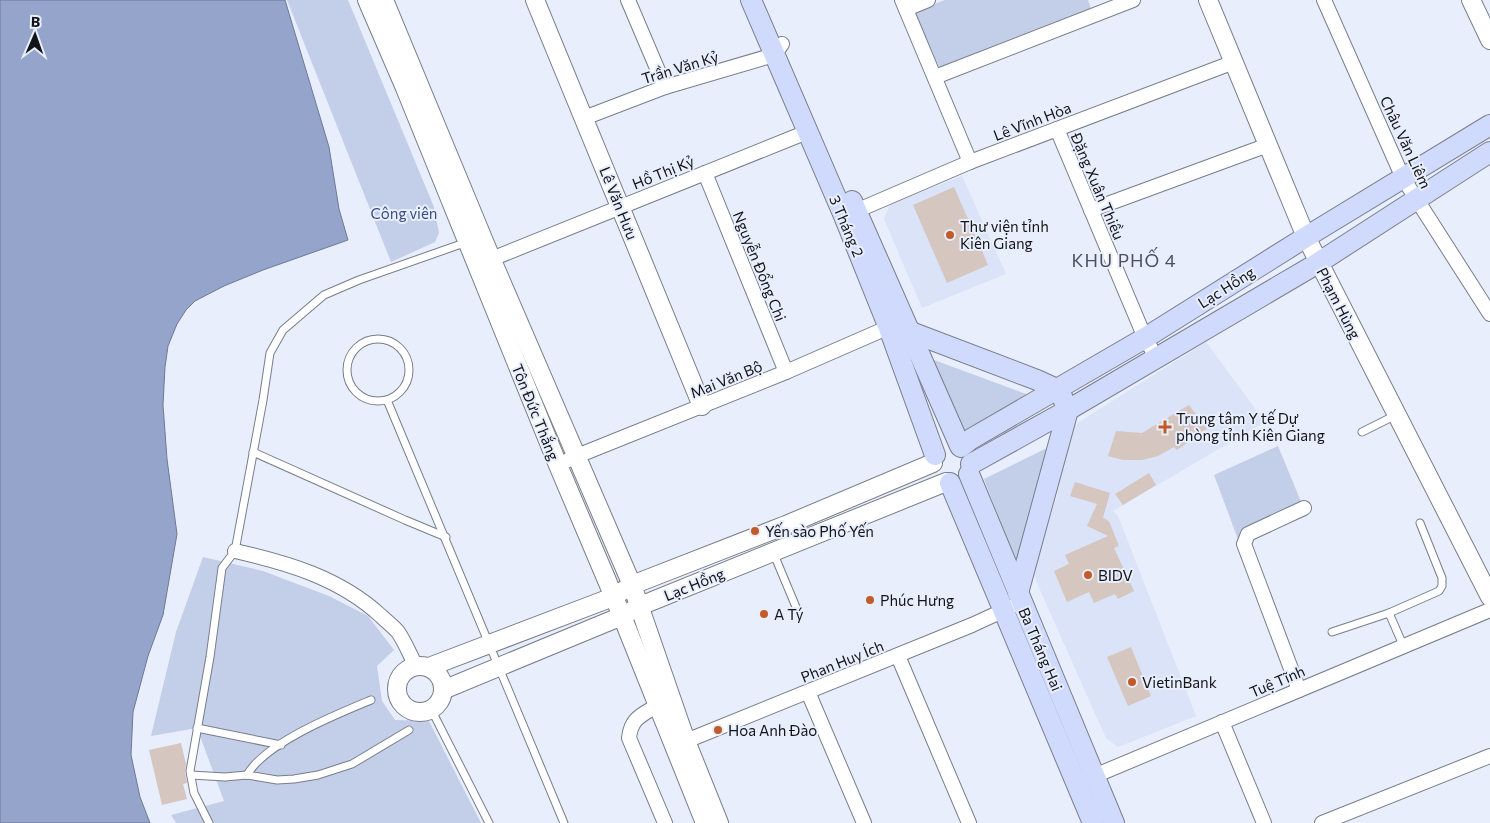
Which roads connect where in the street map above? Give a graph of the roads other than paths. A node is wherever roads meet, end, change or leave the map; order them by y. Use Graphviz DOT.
graph roads {
  1 [pos="367,0"];
  2 [pos="384,0"];
  3 [pos="535,0"];
  4 [pos="628,0"];
  5 [pos="751,0"];
  6 [pos="764,0"];
  7 [pos="928,0"];
  8 [pos="1133,0"];
  9 [pos="1208,0"];
  10 [pos="1324,0"];
  11 [pos="1471,0"];
  12 [pos="904,4"];
  13 [pos="1098,6"];
  14 [pos="1490,40"];
  15 [pos="778,50"];
  16 [pos="1234,62"];
  17 [pos="935,77"];
  18 [pos="665,87"];
  19 [pos="584,118"];
  20 [pos="1490,125"];
  21 [pos="1057,129"];
  22 [pos="807,132"];
  23 [pos="1268,145"];
  24 [pos="1490,152"];
  25 [pos="970,162"];
  26 [pos="705,173"];
  27 [pos="1403,178"];
  28 [pos="1416,200"];
  29 [pos="620,208"];
  30 [pos="1091,210"];
  31 [pos="850,214"];
  32 [pos="1306,237"];
  33 [pos="467,242"];
  34 [pos="484,262"];
  35 [pos="1318,263"];
  36 [pos="1490,314"];
  37 [pos="902,327"];
  38 [pos="1145,338"];
  39 [pos="1156,357"];
  40 [pos="786,372"];
  41 [pos="1059,390"];
  42 [pos="387,400"];
  43 [pos="702,406"];
  44 [pos="1068,410"];
  45 [pos="1396,415"];
  46 [pos="1362,432"];
  47 [pos="253,452"];
  48 [pos="577,456"];
  49 [pos="965,458"];
  50 [pos="934,459"];
  51 [pos="558,466"];
  52 [pos="948,483"];
  53 [pos="1304,508"];
  54 [pos="1420,523"];
  55 [pos="786,524"];
  56 [pos="446,537"];
  57 [pos="794,543"];
  58 [pos="235,551"];
  59 [pos="772,552"];
  60 [pos="632,585"];
  61 [pos="613,597"];
  62 [pos="1490,597"];
  63 [pos="1014,602"];
  64 [pos="640,606"];
  65 [pos="796,607"];
  66 [pos="1490,610"];
  67 [pos="1389,613"];
  68 [pos="622,616"];
  69 [pos="1332,632"];
  70 [pos="489,643"];
  71 [pos="1403,645"];
  72 [pos="898,656"];
  73 [pos="498,666"];
  74 [pos="423,667"];
  75 [pos="443,690"];
  76 [pos="1298,690"];
  77 [pos="808,692"];
  78 [pos="371,700"];
  79 [pos="658,705"];
  80 [pos="431,709"];
  81 [pos="1222,722"];
  82 [pos="197,728"];
  83 [pos="409,730"];
  84 [pos="281,745"];
  85 [pos="680,745"];
  86 [pos="1490,756"];
  87 [pos="191,775"];
  88 [pos="247,775"];
  89 [pos="1085,780"];
  90 [pos="210,823"];
  91 [pos="490,823"];
  92 [pos="564,823"];
  93 [pos="665,823"];
  94 [pos="705,823"];
  95 [pos="719,823"];
  96 [pos="864,823"];
  97 [pos="969,823"];
  98 [pos="1094,823"];
  99 [pos="1114,823"];
  100 [pos="1264,823"];
  101 [pos="1322,823"];
  1 -- 33 [label="street, Tôn Đức Thắng"];
  2 -- 34 [label="street, Tôn Đức Thắng"];
  3 -- 19 [label="street, Lê Văn Hưu"];
  4 -- 18 [label="street"];
  5 -- 15 [label="main road, 3 Tháng 2"];
  6 -- 15 [label="main road, 3 Tháng 2"];
  7 -- 12 [label="street"];
  8 -- 13 [label="street"];
  9 -- 16 [label="street, Phạm Hùng"];
  10 -- 27 [label="street, Châu Văn Liêm"];
  11 -- 14 [label="street"];
  12 -- 17 [label="street"];
  13 -- 17 [label="street"];
  15 -- 18 [label="street, Trần Văn Kỷ"];
  15 -- 22 [label="main road, 3 Tháng 2"];
  15 -- 31 [label="main road, 3 Tháng 2"];
  16 -- 21 [label="street, Lê Vĩnh Hòa"];
  16 -- 23 [label="street, Phạm Hùng"];
  17 -- 25 [label="street"];
  18 -- 19 [label="street, Trần Văn Kỷ"];
  19 -- 29 [label="street, Lê Văn Hưu"];
  20 -- 27 [label="main road, Lạc Hồng"];
  21 -- 25 [label="street, Lê Vĩnh Hòa"];
  21 -- 30 [label="street, Đặng Xuân Thiều"];
  22 -- 26 [label="street, Hồ Thị Kỷ"];
  22 -- 31 [label="main road, 3 Tháng 2"];
  23 -- 30 [label="street"];
  23 -- 32 [label="street, Phạm Hùng"];
  24 -- 28 [label="main road, Lạc Hồng"];
  25 -- 31 [label="street, Lê Vĩnh Hòa"];
  26 -- 29 [label="street, Hồ Thị Kỷ"];
  26 -- 40 [label="street, Nguyễn Đổng Chi"];
  27 -- 28 [label="street, Châu Văn Liêm"];
  27 -- 32 [label="main road, Lạc Hồng"];
  28 -- 35 [label="main road, Lạc Hồng"];
  28 -- 36 [label="street, Châu Văn Liêm"];
  29 -- 34 [label="street, Hồ Thị Kỷ"];
  29 -- 43 [label="street, Lê Văn Hưu"];
  30 -- 38 [label="street, Đặng Xuân Thiều"];
  31 -- 37 [label="main road, 3 Tháng 2"];
  32 -- 35 [label="street, Phạm Hùng"];
  32 -- 38 [label="main road, Lạc Hồng"];
  33 -- 34 [label="street, Tôn Đức Thắng"];
  33 -- 47 [label="lane"];
  34 -- 48 [label="street, Tôn Đức Thắng"];
  34 -- 51 [label="street, Tôn Đức Thắng"];
  35 -- 39 [label="main road, Lạc Hồng"];
  35 -- 45 [label="street, Phạm Hùng"];
  37 -- 40 [label="street, Mai Văn Bộ"];
  37 -- 41 [label="main road"];
  37 -- 49 [label="main road, 3 Tháng 2"];
  37 -- 50 [label="main road, 3 Tháng 2"];
  38 -- 39 [label="street, Đặng Xuân Thiều"];
  38 -- 41 [label="main road, Lạc Hồng"];
  39 -- 44 [label="main road, Lạc Hồng"];
  40 -- 43 [label="street, Mai Văn Bộ"];
  41 -- 44 [label="main road"];
  41 -- 49 [label="main road, Lạc Hồng"];
  42 -- 42 [label="lane"];
  42 -- 56 [label="lane"];
  43 -- 48 [label="street, Mai Văn Bộ"];
  44 -- 49 [label="main road, Lạc Hồng"];
  44 -- 63 [label="main road"];
  45 -- 46 [label="lane"];
  45 -- 62 [label="street, Phạm Hùng"];
  47 -- 56 [label="lane"];
  47 -- 58 [label="lane"];
  48 -- 51 [label="street, Mai Văn Bộ"];
  48 -- 60 [label="street, Tôn Đức Thắng"];
  49 -- 50 [label="main road"];
  49 -- 52 [label="main road"];
  49 -- 63 [label="main road, Ba Tháng Hai"];
  50 -- 52 [label="main road"];
  50 -- 55 [label="street, Lạc Hồng"];
  51 -- 61 [label="street, Tôn Đức Thắng"];
  52 -- 57 [label="street, Lạc Hồng"];
  52 -- 63 [label="main road, Ba Tháng Hai"];
  53 -- 76 [label="street"];
  54 -- 67 [label="lane"];
  55 -- 57 [label="street"];
  55 -- 60 [label="street, Lạc Hồng"];
  56 -- 70 [label="lane"];
  57 -- 59 [label="street, Lạc Hồng"];
  58 -- 74 [label="street"];
  58 -- 82 [label="lane"];
  59 -- 64 [label="street, Lạc Hồng"];
  59 -- 65 [label="lane"];
  60 -- 61 [label="street, Lạc Hồng"];
  60 -- 64 [label="street, Tôn Đức Thắng"];
  61 -- 68 [label="street, Tôn Đức Thắng"];
  61 -- 70 [label="street, Lạc Hồng"];
  63 -- 72 [label="street, Phan Huy Ích"];
  63 -- 89 [label="main road, Ba Tháng Hai"];
  64 -- 68 [label="street, Lạc Hồng"];
  64 -- 85 [label="street, Tôn Đức Thắng"];
  66 -- 71 [label="street, Tuệ Tĩnh"];
  67 -- 69 [label="lane"];
  67 -- 71 [label="lane"];
  68 -- 73 [label="street, Lạc Hồng"];
  68 -- 79 [label="street, Tôn Đức Thắng"];
  70 -- 73 [label="lane"];
  70 -- 74 [label="street, Lạc Hồng"];
  71 -- 76 [label="street, Tuệ Tĩnh"];
  72 -- 77 [label="street, Phan Huy Ích"];
  72 -- 97 [label="street"];
  73 -- 75 [label="street, Lạc Hồng"];
  73 -- 92 [label="lane"];
  74 -- 75 [label="street"];
  74 -- 80 [label="street"];
  75 -- 80 [label="street"];
  76 -- 81 [label="street, Tuệ Tĩnh"];
  77 -- 85 [label="street, Phan Huy Ích"];
  77 -- 96 [label="street"];
  78 -- 84 [label="lane"];
  79 -- 85 [label="street, Tôn Đức Thắng"];
  79 -- 93 [label="street"];
  80 -- 91 [label="lane"];
  81 -- 89 [label="street, Tuệ Tĩnh"];
  81 -- 100 [label="street"];
  82 -- 84 [label="lane"];
  82 -- 87 [label="lane"];
  83 -- 88 [label="lane"];
  84 -- 88 [label="lane"];
  85 -- 94 [label="street, Tôn Đức Thắng"];
  85 -- 95 [label="street, Tôn Đức Thắng"];
  86 -- 101 [label="street"];
  87 -- 88 [label="lane"];
  87 -- 90 [label="lane"];
  89 -- 98 [label="main road, Ba Tháng Hai"];
  89 -- 99 [label="main road, Ba Tháng Hai"];
}
